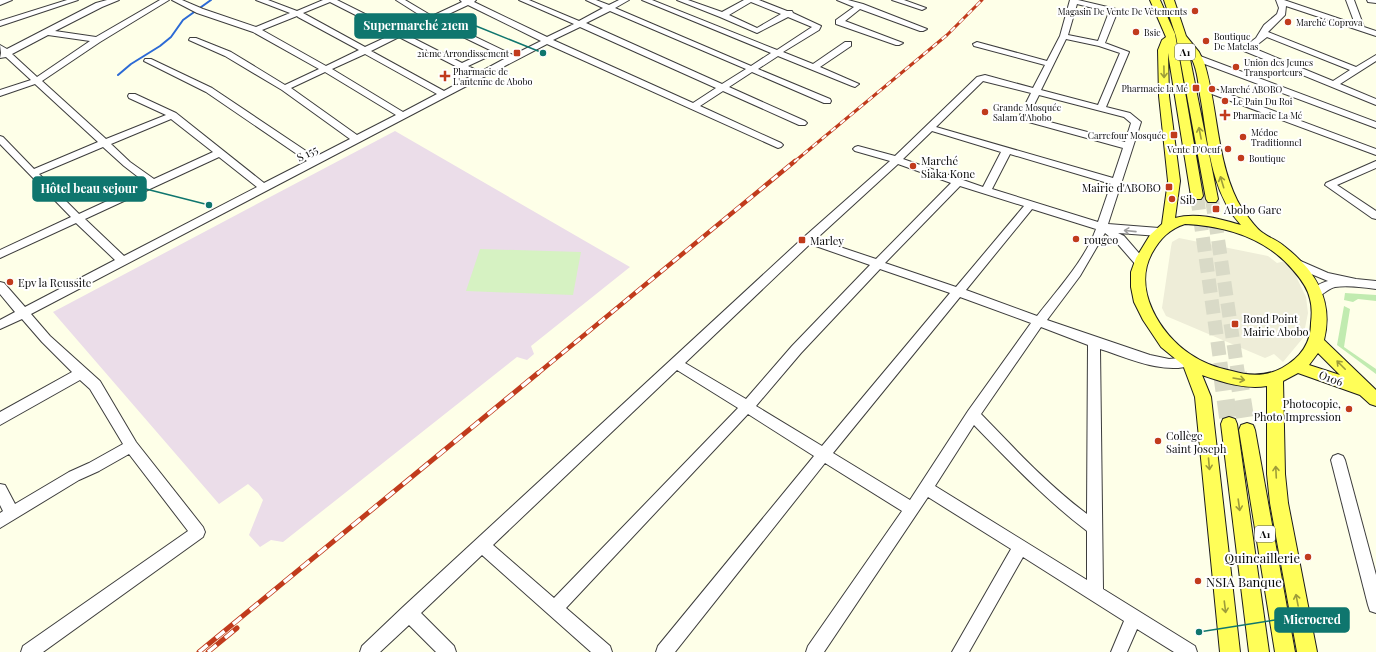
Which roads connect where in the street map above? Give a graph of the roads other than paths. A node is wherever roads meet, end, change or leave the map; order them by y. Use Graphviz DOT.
graph roads {
  1 [pos="8,0"];
  2 [pos="74,0"];
  3 [pos="91,0"];
  4 [pos="115,0"];
  5 [pos="165,0"];
  6 [pos="176,0"];
  7 [pos="260,0"];
  8 [pos="330,0"];
  9 [pos="400,0"];
  10 [pos="523,0"];
  11 [pos="590,0"];
  12 [pos="625,0"];
  13 [pos="646,0"];
  14 [pos="681,0"];
  15 [pos="749,0"];
  16 [pos="753,0"];
  17 [pos="841,0"];
  18 [pos="1074,0"];
  19 [pos="1155,0"];
  20 [pos="1169,0"];
  21 [pos="1280,0"];
  22 [pos="1350,0"];
  23 [pos="1371,0"];
  24 [pos="468,1"];
  25 [pos="852,1"];
  26 [pos="1376,1"];
  27 [pos="0,3"];
  28 [pos="99,5"];
  29 [pos="889,5"];
  30 [pos="860,6"];
  31 [pos="609,8"];
  32 [pos="922,8"];
  33 [pos="298,13"];
  34 [pos="789,14"];
  35 [pos="723,15"];
  36 [pos="432,19"];
  37 [pos="0,24"];
  38 [pos="581,24"];
  39 [pos="1360,28"];
  40 [pos="923,29"];
  41 [pos="256,30"];
  42 [pos="46,32"];
  43 [pos="1170,34"];
  44 [pos="1376,34"];
  45 [pos="399,35"];
  46 [pos="1064,36"];
  47 [pos="1182,36"];
  48 [pos="1262,36"];
  49 [pos="97,40"];
  50 [pos="193,40"];
  51 [pos="548,41"];
  52 [pos="899,43"];
  53 [pos="848,44"];
  54 [pos="977,44"];
  55 [pos="1101,44"];
  56 [pos="0,47"];
  57 [pos="365,50"];
  58 [pos="497,50"];
  59 [pos="777,53"];
  60 [pos="4,55"];
  61 [pos="1376,57"];
  62 [pos="514,58"];
  63 [pos="1197,58"];
  64 [pos="148,61"];
  65 [pos="1050,64"];
  66 [pos="462,66"];
  67 [pos="814,67"];
  68 [pos="324,68"];
  69 [pos="751,69"];
  70 [pos="1357,70"];
  71 [pos="481,76"];
  72 [pos="38,80"];
  73 [pos="855,84"];
  74 [pos="1335,84"];
  75 [pos="285,88"];
  76 [pos="721,88"];
  77 [pos="1204,88"];
  78 [pos="1036,92"];
  79 [pos="0,93"];
  80 [pos="445,95"];
  81 [pos="132,96"];
  82 [pos="828,101"];
  83 [pos="1376,102"];
  84 [pos="694,106"];
  85 [pos="1101,108"];
  86 [pos="173,115"];
  87 [pos="404,116"];
  88 [pos="802,123"];
  89 [pos="1376,126"];
  90 [pos="930,128"];
  91 [pos="0,139"];
  92 [pos="358,140"];
  93 [pos="105,143"];
  94 [pos="778,145"];
  95 [pos="1127,146"];
  96 [pos="858,149"];
  97 [pos="1007,150"];
  98 [pos="1376,152"];
  99 [pos="219,153"];
  100 [pos="897,160"];
  101 [pos="315,162"];
  102 [pos="1376,164"];
  103 [pos="32,173"];
  104 [pos="958,182"];
  105 [pos="1116,182"];
  106 [pos="152,183"];
  107 [pos="264,188"];
  108 [pos="986,191"];
  109 [pos="1197,196"];
  110 [pos="1212,199"];
  111 [pos="1030,205"];
  112 [pos="1376,216"];
  113 [pos="78,218"];
  114 [pos="1102,227"];
  115 [pos="1164,228"];
  116 [pos="1260,236"];
  117 [pos="808,240"];
  118 [pos="0,254"];
  119 [pos="123,261"];
  120 [pos="1140,262"];
  121 [pos="879,263"];
  122 [pos="1296,263"];
  123 [pos="1357,283"];
  124 [pos="1376,285"];
  125 [pos="0,286"];
  126 [pos="959,292"];
  127 [pos="1316,293"];
  128 [pos="23,314"];
  129 [pos="1038,323"];
  130 [pos="0,325"];
  131 [pos="1094,342"];
  132 [pos="1317,342"];
  133 [pos="1189,362"];
  134 [pos="676,363"];
  135 [pos="1298,366"];
  136 [pos="81,373"];
  137 [pos="1275,378"];
  138 [pos="1370,395"];
  139 [pos="746,408"];
  140 [pos="973,415"];
  141 [pos="0,419"];
  142 [pos="1228,424"];
  143 [pos="1247,430"];
  144 [pos="131,446"];
  145 [pos="824,454"];
  146 [pos="1338,460"];
  147 [pos="926,488"];
  148 [pos="0,490"];
  149 [pos="912,509"];
  150 [pos="6,517"];
  151 [pos="1095,528"];
  152 [pos="482,546"];
  153 [pos="1021,546"];
  154 [pos="1095,594"];
  155 [pos="1376,605"];
  156 [pos="555,609"];
  157 [pos="409,613"];
  158 [pos="1134,618"];
  159 [pos="29,652"];
  160 [pos="368,652"];
  161 [pos="448,652"];
  162 [pos="604,652"];
  163 [pos="664,652"];
  164 [pos="814,652"];
  165 [pos="960,652"];
  166 [pos="1119,652"];
  167 [pos="1189,652"];
  168 [pos="1230,652"];
  169 [pos="1259,652"];
  170 [pos="1286,652"];
  171 [pos="1307,652"];
  1 -- 27 [label="street"];
  2 -- 37 [label="street"];
  3 -- 28 [label="street"];
  4 -- 28 [label="street"];
  5 -- 49 [label="street"];
  6 -- 41 [label="street"];
  7 -- 33 [label="street"];
  8 -- 33 [label="street"];
  8 -- 45 [label="street"];
  9 -- 36 [label="street"];
  10 -- 38 [label="street"];
  11 -- 31 [label="street"];
  12 -- 31 [label="street, S 155"];
  13 -- 59 [label="street"];
  14 -- 35 [label="street"];
  15 -- 35 [label="street"];
  16 -- 34 [label="street"];
  17 -- 25 [label="street"];
  18 -- 46 [label="street"];
  18 -- 55 [label="street"];
  19 -- 43 [label="main road, A1"];
  20 -- 47 [label="main road, A1"];
  21 -- 39 [label="street"];
  21 -- 48 [label="street"];
  22 -- 39 [label="street"];
  23 -- 26 [label="street"];
  24 -- 36 [label="street"];
  24 -- 51 [label="street"];
  25 -- 30 [label="street"];
  28 -- 42 [label="street"];
  29 -- 30 [label="street"];
  29 -- 32 [label="street"];
  29 -- 40 [label="street"];
  30 -- 52 [label="street"];
  31 -- 38 [label="street, S 155"];
  31 -- 69 [label="street"];
  33 -- 41 [label="street"];
  33 -- 57 [label="street"];
  34 -- 35 [label="street"];
  34 -- 59 [label="street"];
  36 -- 45 [label="street"];
  36 -- 58 [label="street"];
  38 -- 51 [label="street, S 155"];
  38 -- 76 [label="street"];
  39 -- 44 [label="street"];
  41 -- 68 [label="street"];
  42 -- 49 [label="street"];
  42 -- 60 [label="street"];
  43 -- 109 [label="main road, A1"];
  43 -- 115 [label="main road, one-way"];
  45 -- 57 [label="street"];
  45 -- 66 [label="street"];
  46 -- 55 [label="street"];
  46 -- 65 [label="street"];
  47 -- 63 [label="main road"];
  110 -- 47 [label="main road, A1, one-way"];
  48 -- 70 [label="street"];
  48 -- 74 [label="street"];
  49 -- 72 [label="street"];
  50 -- 75 [label="street"];
  51 -- 62 [label="street, S 155"];
  51 -- 84 [label="street"];
  53 -- 67 [label="street"];
  54 -- 65 [label="street"];
  55 -- 85 [label="street"];
  56 -- 60 [label="street"];
  57 -- 68 [label="street"];
  57 -- 80 [label="street"];
  58 -- 62 [label="street"];
  58 -- 66 [label="street"];
  59 -- 67 [label="street"];
  59 -- 69 [label="street"];
  60 -- 72 [label="street"];
  61 -- 70 [label="street"];
  62 -- 71 [label="street, S 155"];
  63 -- 77 [label="main road"];
  63 -- 89 [label="street"];
  64 -- 101 [label="street"];
  65 -- 78 [label="street"];
  66 -- 71 [label="street"];
  67 -- 73 [label="street"];
  68 -- 75 [label="street"];
  68 -- 87 [label="street"];
  69 -- 76 [label="street"];
  69 -- 82 [label="street"];
  70 -- 74 [label="street"];
  71 -- 80 [label="street, S 155"];
  72 -- 79 [label="street"];
  72 -- 93 [label="street"];
  74 -- 83 [label="street"];
  75 -- 92 [label="street"];
  76 -- 84 [label="street"];
  76 -- 88 [label="street"];
  77 -- 98 [label="street"];
  116 -- 77 [label="main road, one-way"];
  78 -- 85 [label="street"];
  78 -- 90 [label="street"];
  78 -- 95 [label="street"];
  80 -- 87 [label="street, S 155"];
  81 -- 86 [label="street"];
  84 -- 94 [label="street"];
  85 -- 95 [label="street"];
  86 -- 93 [label="street"];
  86 -- 99 [label="street"];
  87 -- 92 [label="street, S 155"];
  90 -- 97 [label="street"];
  90 -- 100 [label="street"];
  91 -- 103 [label="street"];
  92 -- 101 [label="street, S 155"];
  93 -- 103 [label="street"];
  93 -- 106 [label="street"];
  95 -- 105 [label="street"];
  96 -- 100 [label="street"];
  97 -- 105 [label="street"];
  97 -- 108 [label="street"];
  99 -- 106 [label="street"];
  99 -- 107 [label="street"];
  100 -- 104 [label="street"];
  100 -- 117 [label="street"];
  101 -- 107 [label="street, S 155"];
  102 -- 112 [label="street"];
  103 -- 113 [label="street"];
  104 -- 108 [label="street"];
  104 -- 121 [label="street"];
  105 -- 114 [label="street"];
  106 -- 113 [label="street"];
  107 -- 119 [label="street, S 155"];
  108 -- 111 [label="street"];
  111 -- 114 [label="street"];
  111 -- 126 [label="street"];
  113 -- 118 [label="street"];
  113 -- 119 [label="street"];
  115 -- 114 [label="street, one-way"];
  114 -- 120 [label="street"];
  114 -- 129 [label="street"];
  115 -- 116 [label="main road"];
  115 -- 120 [label="main road"];
  116 -- 122 [label="main road"];
  117 -- 121 [label="street"];
  117 -- 134 [label="street"];
  119 -- 128 [label="street, S 155"];
  120 -- 133 [label="main road"];
  121 -- 126 [label="street"];
  121 -- 139 [label="street"];
  122 -- 123 [label="street"];
  122 -- 127 [label="main road"];
  123 -- 124 [label="street"];
  123 -- 127 [label="street"];
  125 -- 128 [label="street"];
  126 -- 129 [label="street"];
  126 -- 145 [label="street"];
  127 -- 132 [label="main road"];
  128 -- 130 [label="street, S 155"];
  128 -- 136 [label="street"];
  129 -- 131 [label="street"];
  129 -- 140 [label="street"];
  131 -- 133 [label="street"];
  131 -- 151 [label="street"];
  132 -- 135 [label="main road"];
  138 -- 132 [label="main road, O106, one-way"];
  133 -- 137 [label="main road, one-way"];
  133 -- 168 [label="main road, one-way"];
  134 -- 139 [label="street"];
  134 -- 152 [label="street"];
  135 -- 137 [label="main road"];
  135 -- 138 [label="main road, O106"];
  136 -- 141 [label="street"];
  136 -- 144 [label="street"];
  171 -- 137 [label="main road, one-way"];
  139 -- 145 [label="street"];
  139 -- 156 [label="street"];
  140 -- 147 [label="street"];
  140 -- 151 [label="street"];
  142 -- 169 [label="main road, A1, one-way"];
  143 -- 170 [label="main road, A1"];
  144 -- 150 [label="street"];
  144 -- 159 [label="street"];
  145 -- 149 [label="street"];
  145 -- 163 [label="street"];
  146 -- 155 [label="street"];
  147 -- 149 [label="street"];
  147 -- 153 [label="street"];
  148 -- 150 [label="street"];
  149 -- 164 [label="street"];
  151 -- 154 [label="street"];
  152 -- 156 [label="street"];
  152 -- 157 [label="street"];
  153 -- 154 [label="street"];
  153 -- 165 [label="street"];
  154 -- 158 [label="street"];
  156 -- 162 [label="street"];
  157 -- 160 [label="street"];
  157 -- 161 [label="street"];
  158 -- 166 [label="street"];
  158 -- 167 [label="street"];
}
